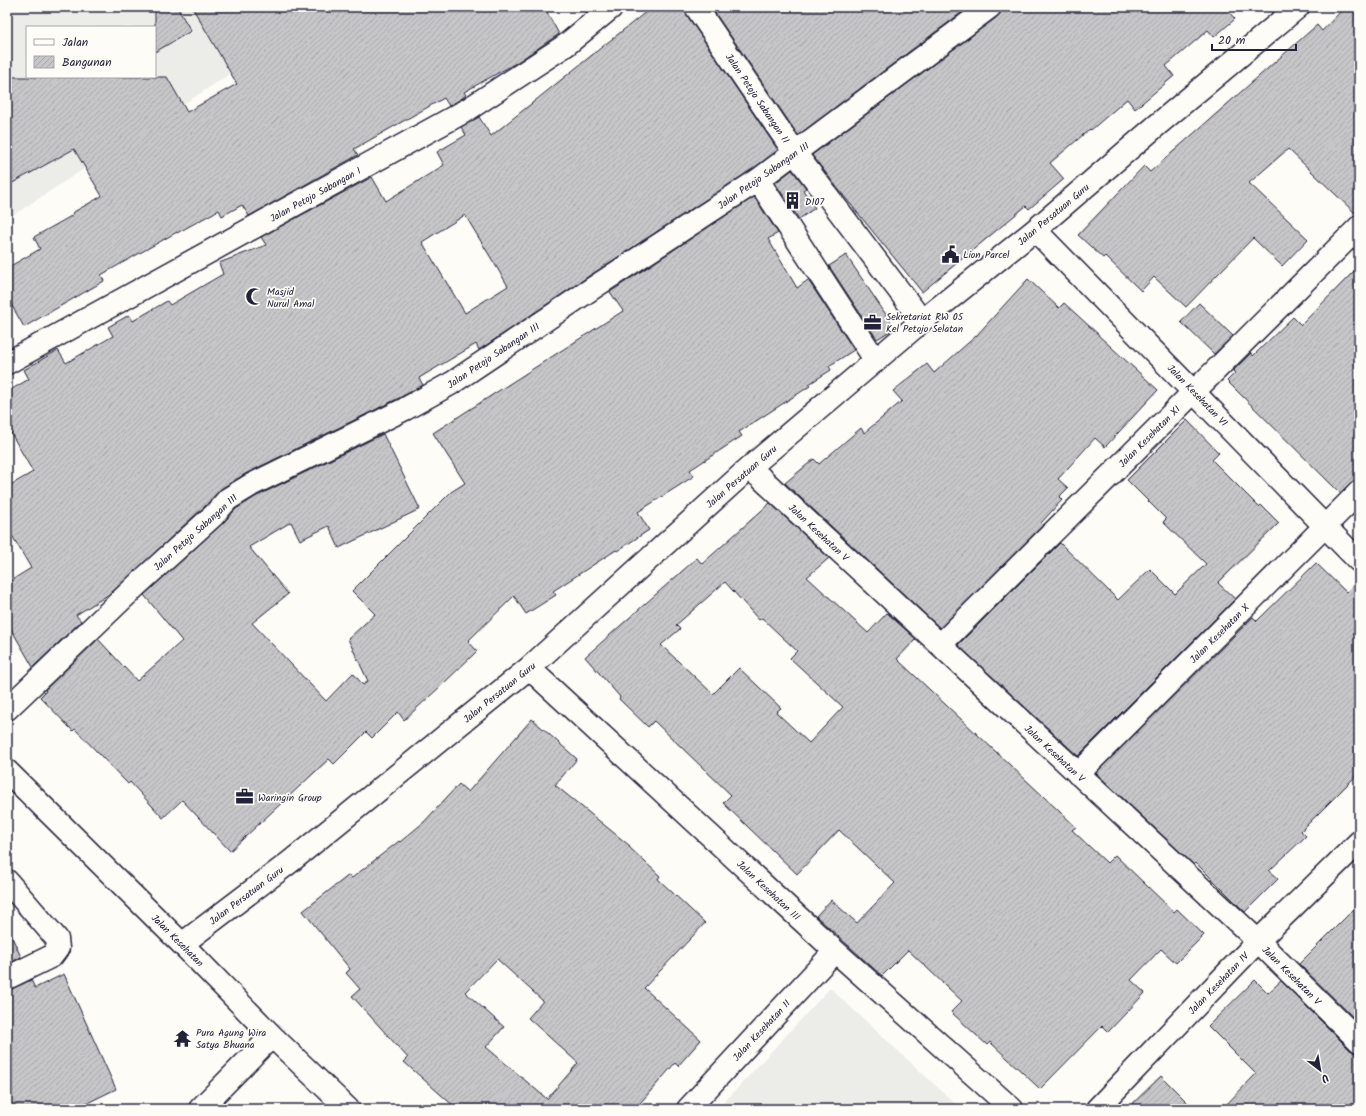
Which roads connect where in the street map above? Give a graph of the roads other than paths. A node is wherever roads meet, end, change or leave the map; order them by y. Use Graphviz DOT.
graph roads {
  1 [pos="612,7"];
  2 [pos="696,7"];
  3 [pos="990,7"];
  4 [pos="1298,7"];
  5 [pos="795,153"];
  6 [pos="758,180"];
  7 [pos="1359,227"];
  8 [pos="1035,230"];
  9 [pos="922,321"];
  10 [pos="876,361"];
  11 [pos="7,363"];
  12 [pos="1194,391"];
  13 [pos="748,468"];
  14 [pos="1359,492"];
  15 [pos="1325,526"];
  16 [pos="1359,561"];
  17 [pos="940,645"];
  18 [pos="529,668"];
  19 [pos="7,710"];
  20 [pos="1078,774"];
  21 [pos="10,777"];
  22 [pos="1359,842"];
  23 [pos="7,881"];
  24 [pos="1258,941"];
  25 [pos="182,944"];
  26 [pos="835,951"];
  27 [pos="7,978"];
  28 [pos="272,1036"];
  29 [pos="1359,1041"];
  30 [pos="200,1109"];
  31 [pos="348,1109"];
  32 [pos="688,1109"];
  33 [pos="1012,1109"];
  34 [pos="1097,1109"];
  1 -- 11 [label="street, Jalan Petojo Sabangan I"];
  2 -- 5 [label="street, Jalan Petojo Sabangan II"];
  3 -- 5 [label="street, Jalan Petojo Sabangan III"];
  4 -- 8 [label="street, Jalan Persatuan Guru"];
  5 -- 6 [label="street, Jalan Petojo Sabangan III"];
  5 -- 9 [label="street, Jalan Petojo Sabangan II"];
  6 -- 10 [label="street"];
  6 -- 19 [label="street, Jalan Petojo Sabangan III"];
  7 -- 12 [label="street, Jalan Kesehatan XI"];
  8 -- 9 [label="street, Jalan Persatuan Guru"];
  8 -- 12 [label="street, Jalan Kesehatan VI"];
  9 -- 10 [label="street, Jalan Persatuan Guru"];
  10 -- 13 [label="street, Jalan Persatuan Guru"];
  12 -- 15 [label="street, Jalan Kesehatan VI"];
  12 -- 17 [label="street, Jalan Kesehatan XI"];
  13 -- 17 [label="street, Jalan Kesehatan V"];
  13 -- 18 [label="street, Jalan Persatuan Guru"];
  14 -- 15 [label="street, Jalan Kesehatan X"];
  15 -- 16 [label="street, Jalan Kesehatan VI"];
  15 -- 20 [label="street, Jalan Kesehatan X"];
  17 -- 20 [label="street, Jalan Kesehatan V"];
  18 -- 25 [label="street, Jalan Persatuan Guru"];
  18 -- 26 [label="street, Jalan Kesehatan III"];
  20 -- 24 [label="street, Jalan Kesehatan V"];
  21 -- 25 [label="street, Jalan Kesehatan"];
  22 -- 24 [label="street, Jalan Kesehatan IV"];
  23 -- 27 [label="street"];
  24 -- 29 [label="street, Jalan Kesehatan V"];
  24 -- 34 [label="street, Jalan Kesehatan IV"];
  25 -- 28 [label="street, Jalan Kesehatan"];
  26 -- 32 [label="street, Jalan Kesehatan II"];
  26 -- 33 [label="street, Jalan Kesehatan III"];
  28 -- 30 [label="street"];
  28 -- 31 [label="street, Jalan Kesehatan"];
}
